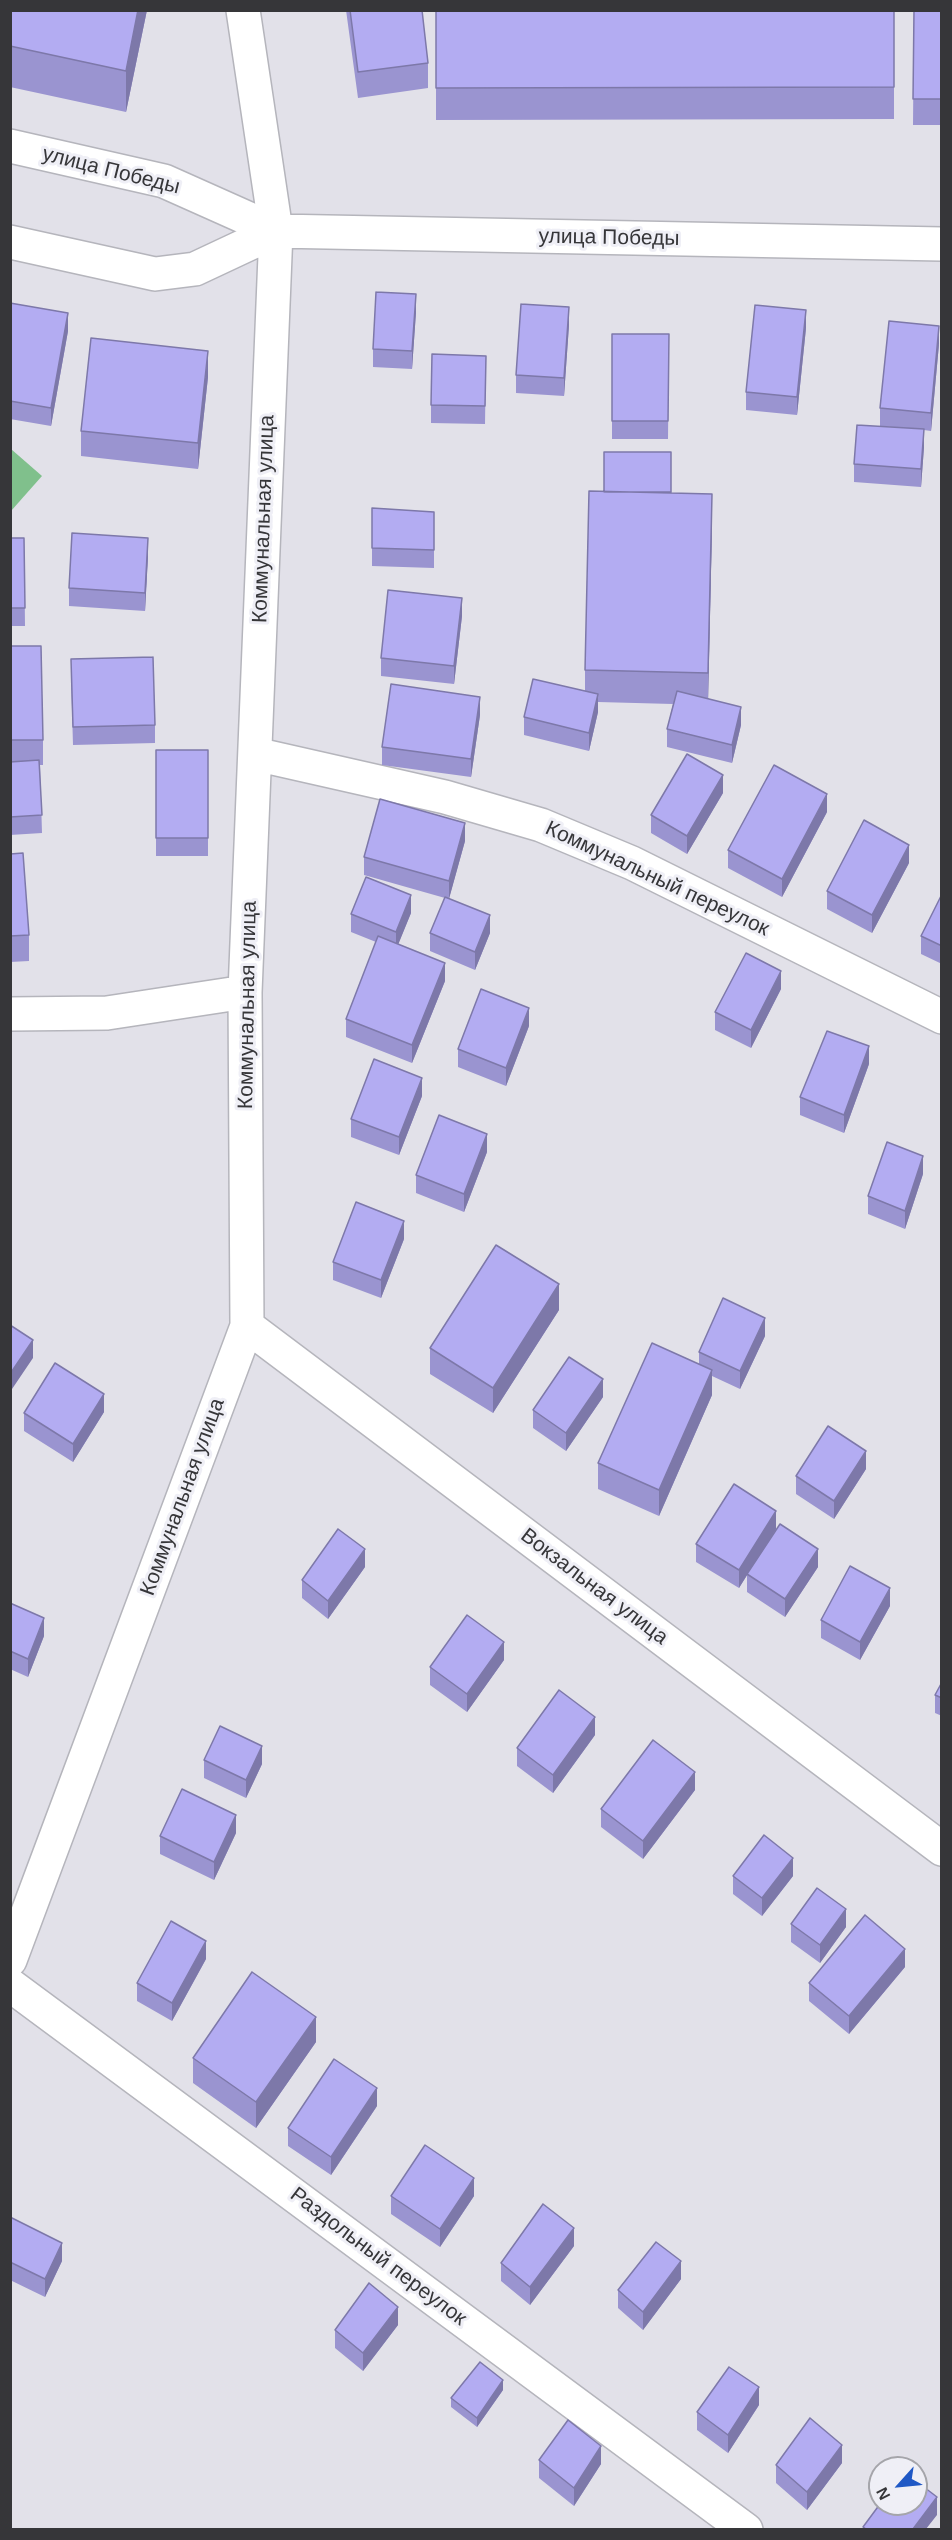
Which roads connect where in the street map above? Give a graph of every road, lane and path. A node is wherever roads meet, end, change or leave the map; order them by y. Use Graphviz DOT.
graph roads {
  1 [pos="243,10"];
  2 [pos="10,146"];
  3 [pos="276,231"];
  4 [pos="10,242"];
  5 [pos="942,244"];
  6 [pos="255,754"];
  7 [pos="245,992"];
  8 [pos="10,1014"];
  9 [pos="942,1017"];
  10 [pos="247,1326"];
  11 [pos="942,1849"];
  12 [pos="10,1960"];
  13 [pos="10,1985"];
  14 [pos="746,2529"];
  1 -- 3 [label="street, Коммунальная улица"];
  2 -- 3 [label="street, улица Победы"];
  3 -- 4 [label="street, улица Победы"];
  3 -- 5 [label="street, улица Победы"];
  3 -- 6 [label="street, Коммунальная улица"];
  6 -- 7 [label="street, Коммунальная улица"];
  6 -- 9 [label="street, Коммунальный переулок"];
  7 -- 8 [label="street"];
  7 -- 10 [label="street, Коммунальная улица"];
  10 -- 11 [label="street, Вокзальная улица"];
  10 -- 12 [label="street, Коммунальная улица"];
  13 -- 14 [label="street, Раздольный переулок"];
}
